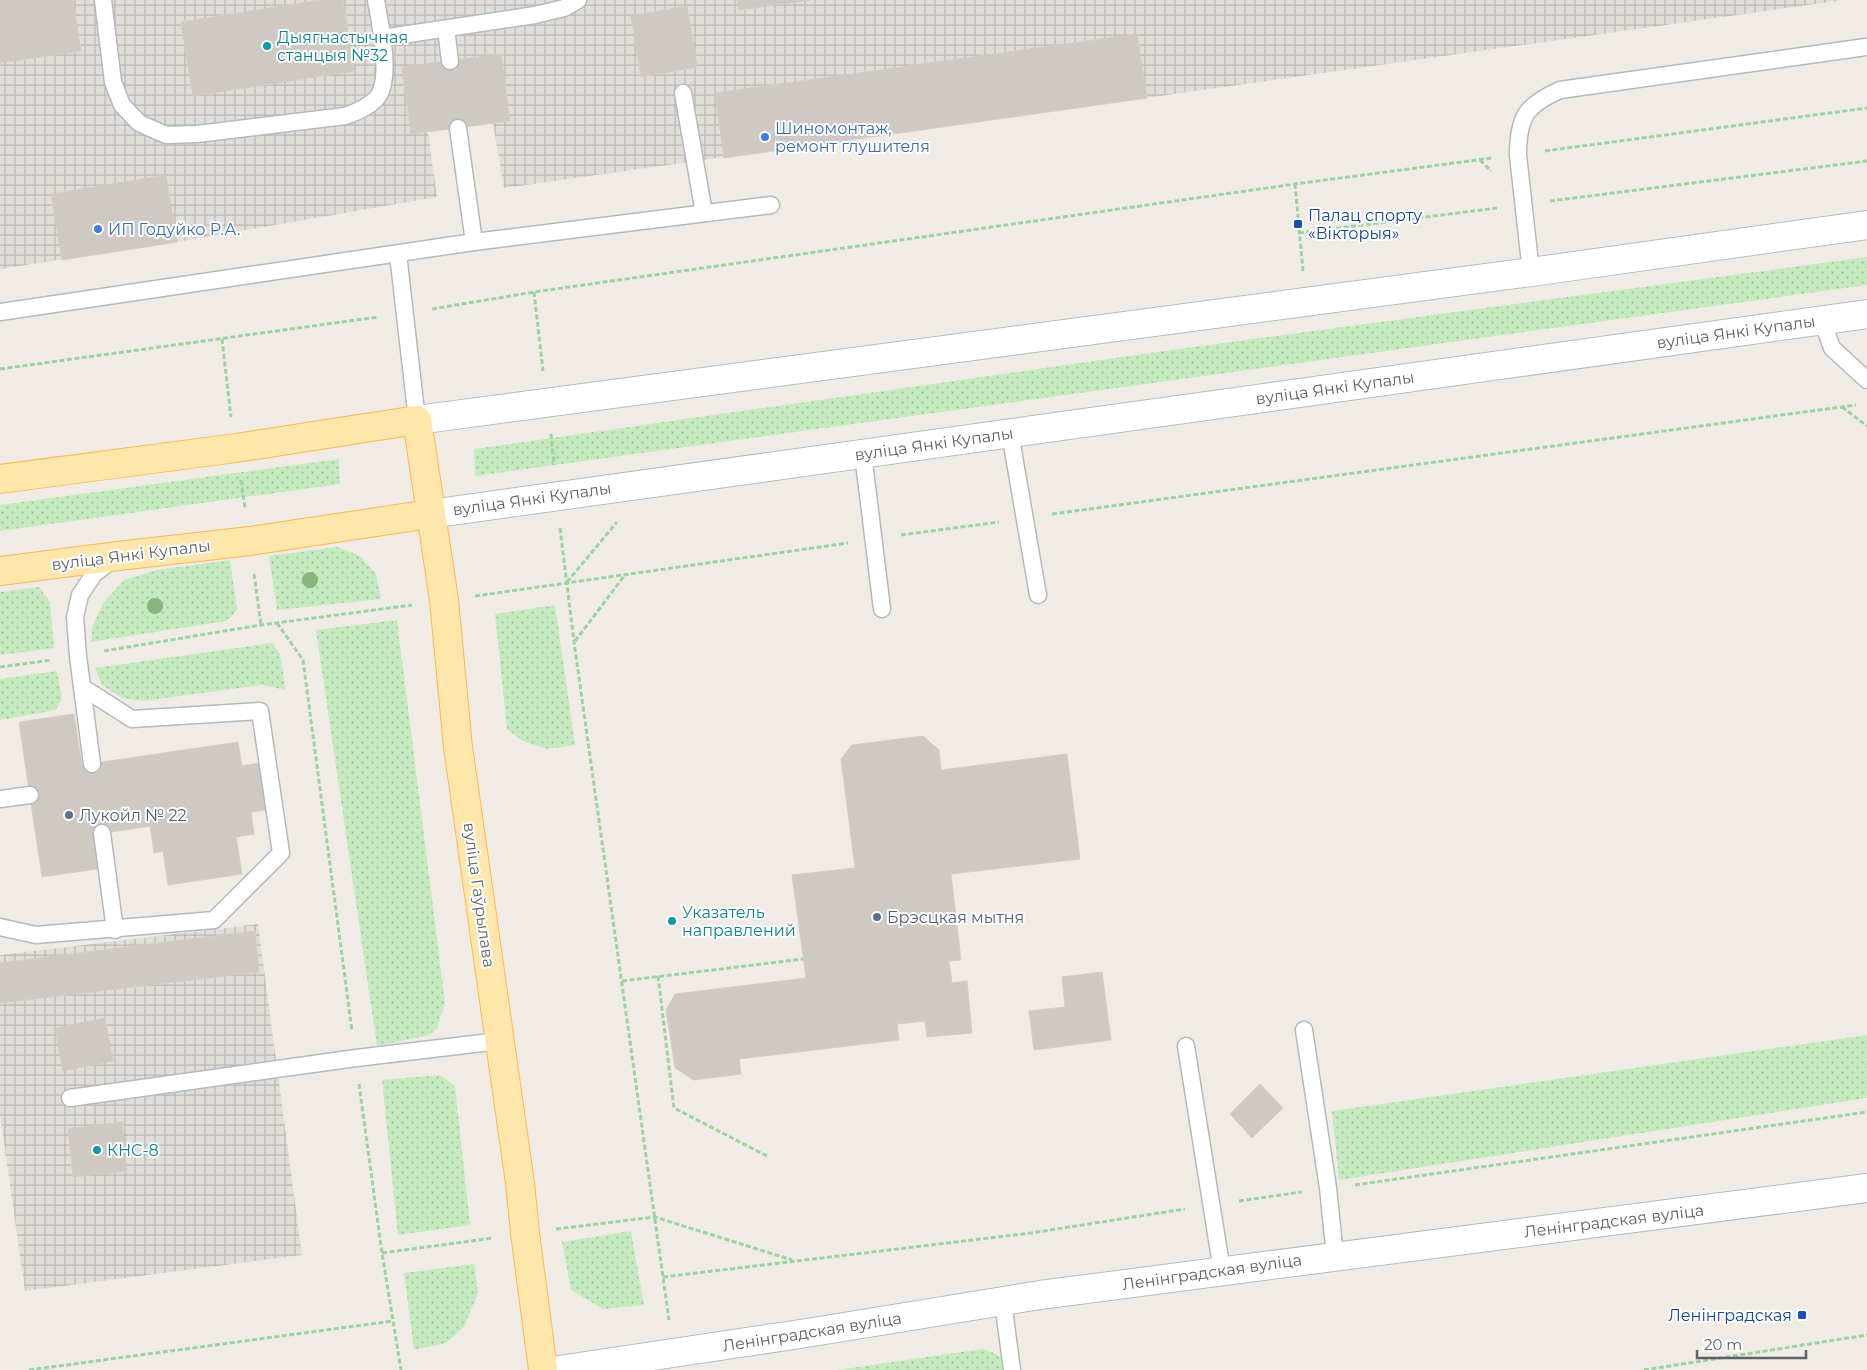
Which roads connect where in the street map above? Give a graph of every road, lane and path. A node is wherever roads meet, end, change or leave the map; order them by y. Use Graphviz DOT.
graph roads {
  1 [pos="103,0"];
  2 [pos="376,0"];
  3 [pos="578,0"];
  4 [pos="446,29"];
  5 [pos="382,38"];
  6 [pos="1866,47"];
  7 [pos="450,61"];
  8 [pos="683,93"];
  9 [pos="1867,108"];
  10 [pos="458,128"];
  11 [pos="1518,155"];
  12 [pos="1480,160"];
  13 [pos="1867,161"];
  14 [pos="1295,184"];
  15 [pos="771,205"];
  16 [pos="1524,205"];
  17 [pos="704,213"];
  18 [pos="1867,225"];
  19 [pos="1299,233"];
  20 [pos="474,242"];
  21 [pos="398,254"];
  22 [pos="1531,272"];
  23 [pos="534,292"];
  24 [pos="1308,302"];
  25 [pos="0,312"];
  26 [pos="405,313"];
  27 [pos="1867,314"];
  28 [pos="1822,320"];
  29 [pos="0,369"];
  30 [pos="1866,377"];
  31 [pos="547,403"];
  32 [pos="417,420"];
  33 [pos="1867,426"];
  34 [pos="1010,433"];
  35 [pos="863,454"];
  36 [pos="0,479"];
  37 [pos="557,496"];
  38 [pos="1138,503"];
  39 [pos="430,514"];
  40 [pos="118,556"];
  41 [pos="0,571"];
  42 [pos="626,574"];
  43 [pos="1038,595"];
  44 [pos="882,609"];
  45 [pos="277,623"];
  46 [pos="261,625"];
  47 [pos="574,642"];
  48 [pos="78,656"];
  49 [pos="0,667"];
  50 [pos="82,687"];
  51 [pos="92,764"];
  52 [pos="30,796"];
  53 [pos="0,799"];
  54 [pos="102,833"];
  55 [pos="0,927"];
  56 [pos="116,930"];
  57 [pos="803,959"];
  58 [pos="658,976"];
  59 [pos="622,981"];
  60 [pos="1304,1030"];
  61 [pos="499,1041"];
  62 [pos="1186,1046"];
  63 [pos="356,1058"];
  64 [pos="70,1098"];
  65 [pos="1867,1112"];
  66 [pos="767,1156"];
  67 [pos="1328,1188"];
  68 [pos="1867,1188"];
  69 [pos="1212,1205"];
  70 [pos="655,1217"];
  71 [pos="1335,1256"];
  72 [pos="796,1261"];
  73 [pos="1222,1271"];
  74 [pos="663,1277"];
  75 [pos="1003,1302"];
  76 [pos="393,1321"];
  77 [pos="1867,1336"];
  78 [pos="673,1353"];
  79 [pos="29,1370"];
  80 [pos="402,1370"];
  81 [pos="543,1370"];
  82 [pos="559,1370"];
  83 [pos="1012,1370"];
  84 [pos="1644,1370"];
  1 -- 5 [label="lane"];
  2 -- 5 [label="lane"];
  3 -- 4 [label="lane"];
  4 -- 5 [label="lane"];
  4 -- 7 [label="lane"];
  6 -- 11 [label="lane"];
  8 -- 17 [label="lane"];
  9 -- 11 [label="path"];
  10 -- 20 [label="lane"];
  11 -- 12 [label="path"];
  11 -- 16 [label="lane"];
  12 -- 14 [label="path"];
  12 -- 16 [label="path"];
  13 -- 16 [label="path"];
  14 -- 19 [label="path"];
  14 -- 23 [label="path"];
  15 -- 17 [label="lane"];
  16 -- 19 [label="path"];
  16 -- 22 [label="lane"];
  17 -- 20 [label="lane"];
  18 -- 22 [label="main road"];
  19 -- 24 [label="path"];
  20 -- 21 [label="lane"];
  21 -- 25 [label="lane"];
  21 -- 26 [label="lane"];
  22 -- 24 [label="main road"];
  23 -- 26 [label="path"];
  23 -- 31 [label="path"];
  24 -- 31 [label="main road"];
  26 -- 29 [label="path"];
  26 -- 32 [label="lane"];
  27 -- 28 [label="main road, вуліца Янкі Купалы"];
  28 -- 30 [label="lane"];
  28 -- 34 [label="main road, вуліца Янкі Купалы"];
  31 -- 32 [label="main road"];
  31 -- 37 [label="path"];
  32 -- 36 [label="main road"];
  32 -- 39 [label="main road, вуліца Гаўрылава"];
  33 -- 38 [label="path"];
  34 -- 35 [label="main road, вуліца Янкі Купалы"];
  34 -- 43 [label="lane"];
  35 -- 37 [label="main road, вуліца Янкі Купалы"];
  35 -- 44 [label="lane"];
  37 -- 39 [label="main road, вуліца Янкі Купалы"];
  37 -- 47 [label="path"];
  39 -- 40 [label="main road, вуліца Янкі Купалы"];
  39 -- 61 [label="main road, вуліца Гаўрылава"];
  40 -- 41 [label="main road, вуліца Янкі Купалы"];
  40 -- 48 [label="lane"];
  42 -- 47 [label="path"];
  45 -- 63 [label="path"];
  46 -- 48 [label="path"];
  47 -- 59 [label="path"];
  48 -- 49 [label="path"];
  48 -- 50 [label="lane"];
  50 -- 51 [label="lane"];
  50 -- 56 [label="lane"];
  52 -- 53 [label="lane"];
  54 -- 56 [label="lane"];
  55 -- 56 [label="lane"];
  57 -- 58 [label="path"];
  58 -- 59 [label="path"];
  58 -- 66 [label="path"];
  59 -- 70 [label="path"];
  60 -- 67 [label="lane"];
  61 -- 63 [label="lane"];
  61 -- 81 [label="main road, вуліца Гаўрылава"];
  62 -- 69 [label="lane"];
  63 -- 64 [label="lane"];
  63 -- 76 [label="path"];
  65 -- 67 [label="path"];
  67 -- 69 [label="path"];
  67 -- 71 [label="lane"];
  68 -- 71 [label="main road, Ленінградская вуліца"];
  69 -- 72 [label="path"];
  69 -- 73 [label="lane"];
  70 -- 72 [label="path"];
  70 -- 74 [label="path"];
  71 -- 73 [label="main road, Ленінградская вуліца"];
  72 -- 74 [label="path"];
  73 -- 75 [label="main road, Ленінградская вуліца"];
  74 -- 78 [label="path"];
  75 -- 78 [label="main road, Ленінградская вуліца"];
  75 -- 83 [label="lane"];
  76 -- 79 [label="path"];
  76 -- 80 [label="path"];
  77 -- 84 [label="path"];
  78 -- 82 [label="main road, Ленінградская вуліца"];
}
